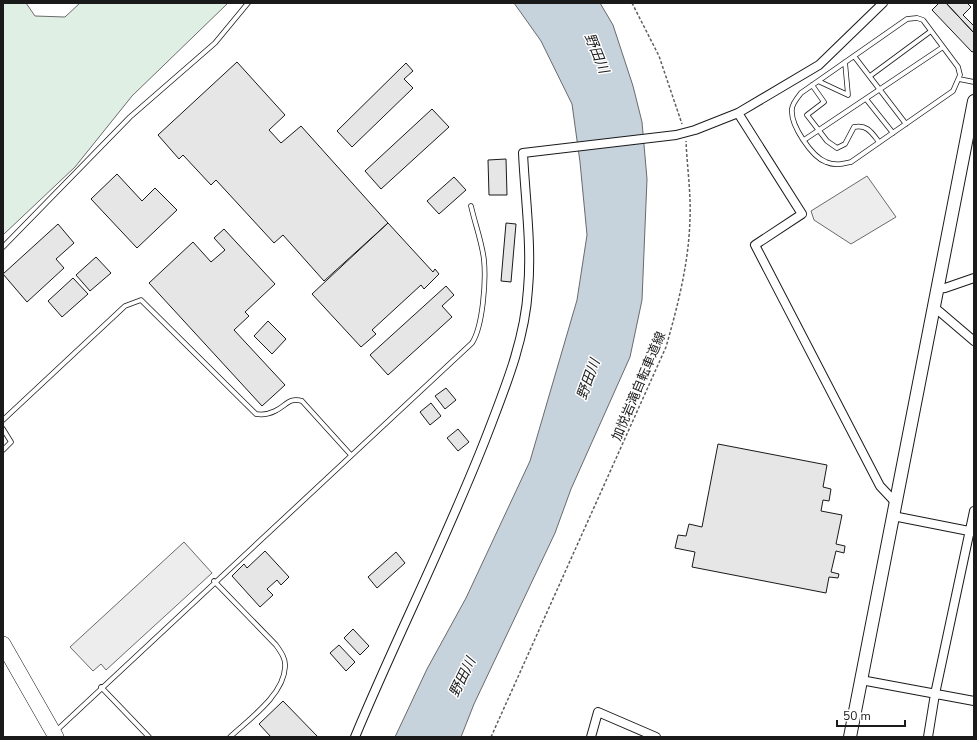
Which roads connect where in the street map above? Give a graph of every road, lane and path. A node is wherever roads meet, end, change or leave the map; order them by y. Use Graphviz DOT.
graph roads {
  1 [pos="248,3"];
  2 [pos="632,3"];
  3 [pos="883,3"];
  4 [pos="931,31"];
  5 [pos="943,47"];
  6 [pos="854,56"];
  7 [pos="846,62"];
  8 [pos="870,76"];
  9 [pos="959,79"];
  10 [pos="818,81"];
  11 [pos="974,82"];
  12 [pos="812,85"];
  13 [pos="880,90"];
  14 [pos="866,99"];
  15 [pos="974,101"];
  16 [pos="738,113"];
  17 [pos="906,124"];
  18 [pos="818,131"];
  19 [pos="685,133"];
  20 [pos="893,133"];
  21 [pos="804,140"];
  22 [pos="879,142"];
  23 [pos="471,206"];
  24 [pos="3,248"];
  25 [pos="974,278"];
  26 [pos="937,289"];
  27 [pos="933,306"];
  28 [pos="974,340"];
  29 [pos="3,420"];
  30 [pos="3,429"];
  31 [pos="3,450"];
  32 [pos="350,454"];
  33 [pos="896,504"];
  34 [pos="974,511"];
  35 [pos="893,516"];
  36 [pos="972,532"];
  37 [pos="214,581"];
  38 [pos="3,644"];
  39 [pos="861,680"];
  40 [pos="101,687"];
  41 [pos="935,694"];
  42 [pos="974,701"];
  43 [pos="54,735"];
  44 [pos="149,737"];
  45 [pos="230,737"];
  46 [pos="355,737"];
  47 [pos="491,737"];
  48 [pos="591,737"];
  49 [pos="656,737"];
  50 [pos="850,737"];
  51 [pos="928,737"];
  1 -- 24 [label="lane"];
  2 -- 19 [label="path, 加悦岩滝自転車道線"];
  3 -- 16 [label="street"];
  4 -- 5 [label="lane"];
  4 -- 6 [label="lane"];
  4 -- 8 [label="lane"];
  5 -- 9 [label="lane"];
  5 -- 13 [label="lane"];
  6 -- 7 [label="lane"];
  6 -- 8 [label="lane"];
  7 -- 10 [label="lane"];
  7 -- 10 [label="lane"];
  8 -- 13 [label="lane"];
  9 -- 11 [label="lane"];
  9 -- 17 [label="lane"];
  10 -- 12 [label="lane"];
  12 -- 18 [label="lane"];
  12 -- 21 [label="lane"];
  13 -- 14 [label="lane"];
  13 -- 17 [label="lane"];
  14 -- 18 [label="lane"];
  14 -- 20 [label="lane"];
  15 -- 26 [label="street"];
  16 -- 19 [label="street"];
  16 -- 33 [label="street"];
  17 -- 20 [label="lane"];
  18 -- 21 [label="lane"];
  18 -- 22 [label="lane"];
  19 -- 46 [label="street"];
  19 -- 47 [label="path, 加悦岩滝自転車道線"];
  20 -- 22 [label="lane"];
  21 -- 22 [label="lane"];
  23 -- 32 [label="lane"];
  25 -- 26 [label="street"];
  26 -- 27 [label="street"];
  27 -- 28 [label="street"];
  27 -- 33 [label="street"];
  29 -- 32 [label="lane"];
  30 -- 31 [label="lane"];
  32 -- 37 [label="lane"];
  33 -- 35 [label="street"];
  34 -- 36 [label="street"];
  35 -- 36 [label="street"];
  35 -- 39 [label="street"];
  36 -- 41 [label="street"];
  37 -- 40 [label="lane"];
  37 -- 45 [label="lane"];
  38 -- 43 [label="highway"];
  39 -- 41 [label="street"];
  39 -- 50 [label="street"];
  40 -- 43 [label="lane"];
  40 -- 44 [label="lane"];
  41 -- 42 [label="street"];
  41 -- 51 [label="street"];
  48 -- 49 [label="street"];
}
